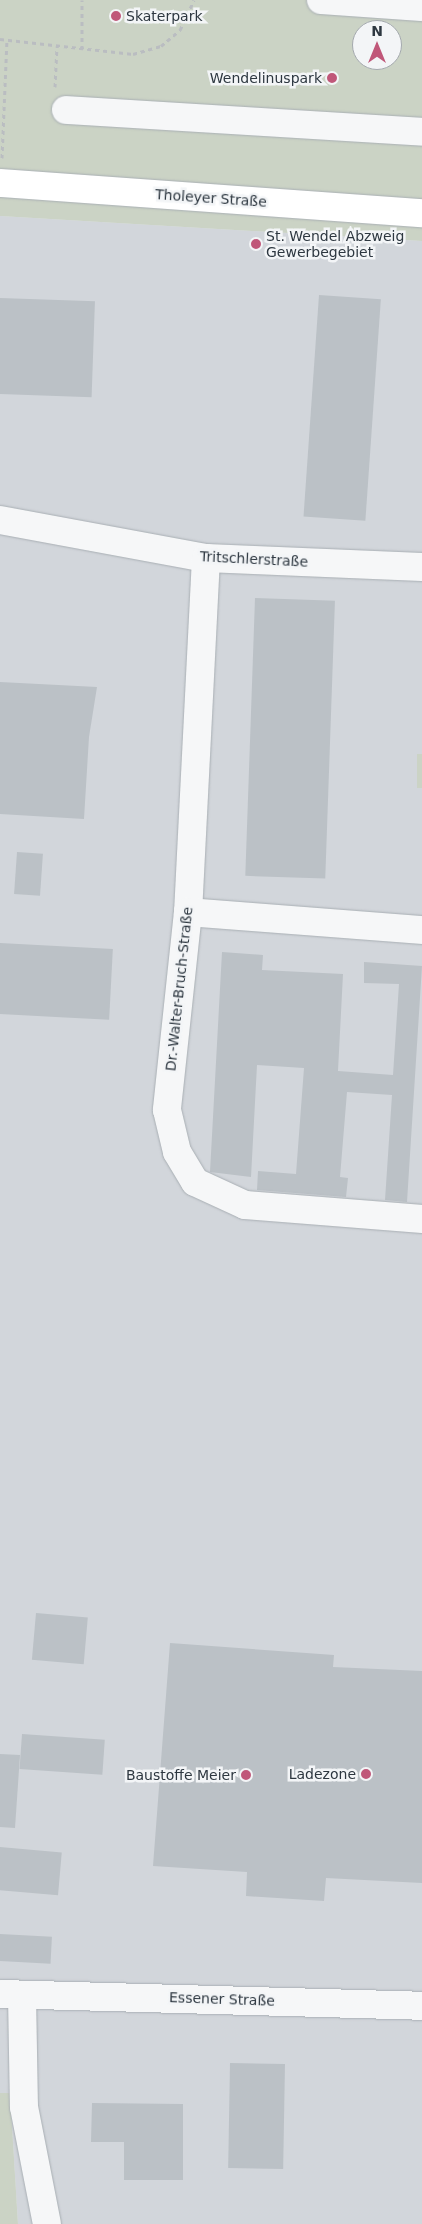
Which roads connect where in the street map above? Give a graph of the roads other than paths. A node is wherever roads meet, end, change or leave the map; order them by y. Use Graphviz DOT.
graph roads {
  1 [pos="320,0"];
  2 [pos="422,6"];
  3 [pos="66,110"];
  4 [pos="422,132"];
  5 [pos="0,184"];
  6 [pos="422,213"];
  7 [pos="0,520"];
  8 [pos="206,558"];
  9 [pos="422,568"];
  10 [pos="188,912"];
  11 [pos="422,930"];
  12 [pos="422,1220"];
  13 [pos="11,1994"];
  14 [pos="422,2006"];
  15 [pos="47,2224"];
  1 -- 2 [label="street"];
  3 -- 4 [label="street"];
  5 -- 6 [label="main road, Tholeyer Straße"];
  7 -- 8 [label="street, Tritschlerstraße"];
  8 -- 9 [label="street, Tritschlerstraße"];
  8 -- 10 [label="street, Dr.-Walter-Bruch-Straße"];
  10 -- 11 [label="street"];
  10 -- 12 [label="street, Dr.-Walter-Bruch-Straße"];
  13 -- 14 [label="street, Essener Straße"];
  13 -- 15 [label="street, Essener Straße"];
}
